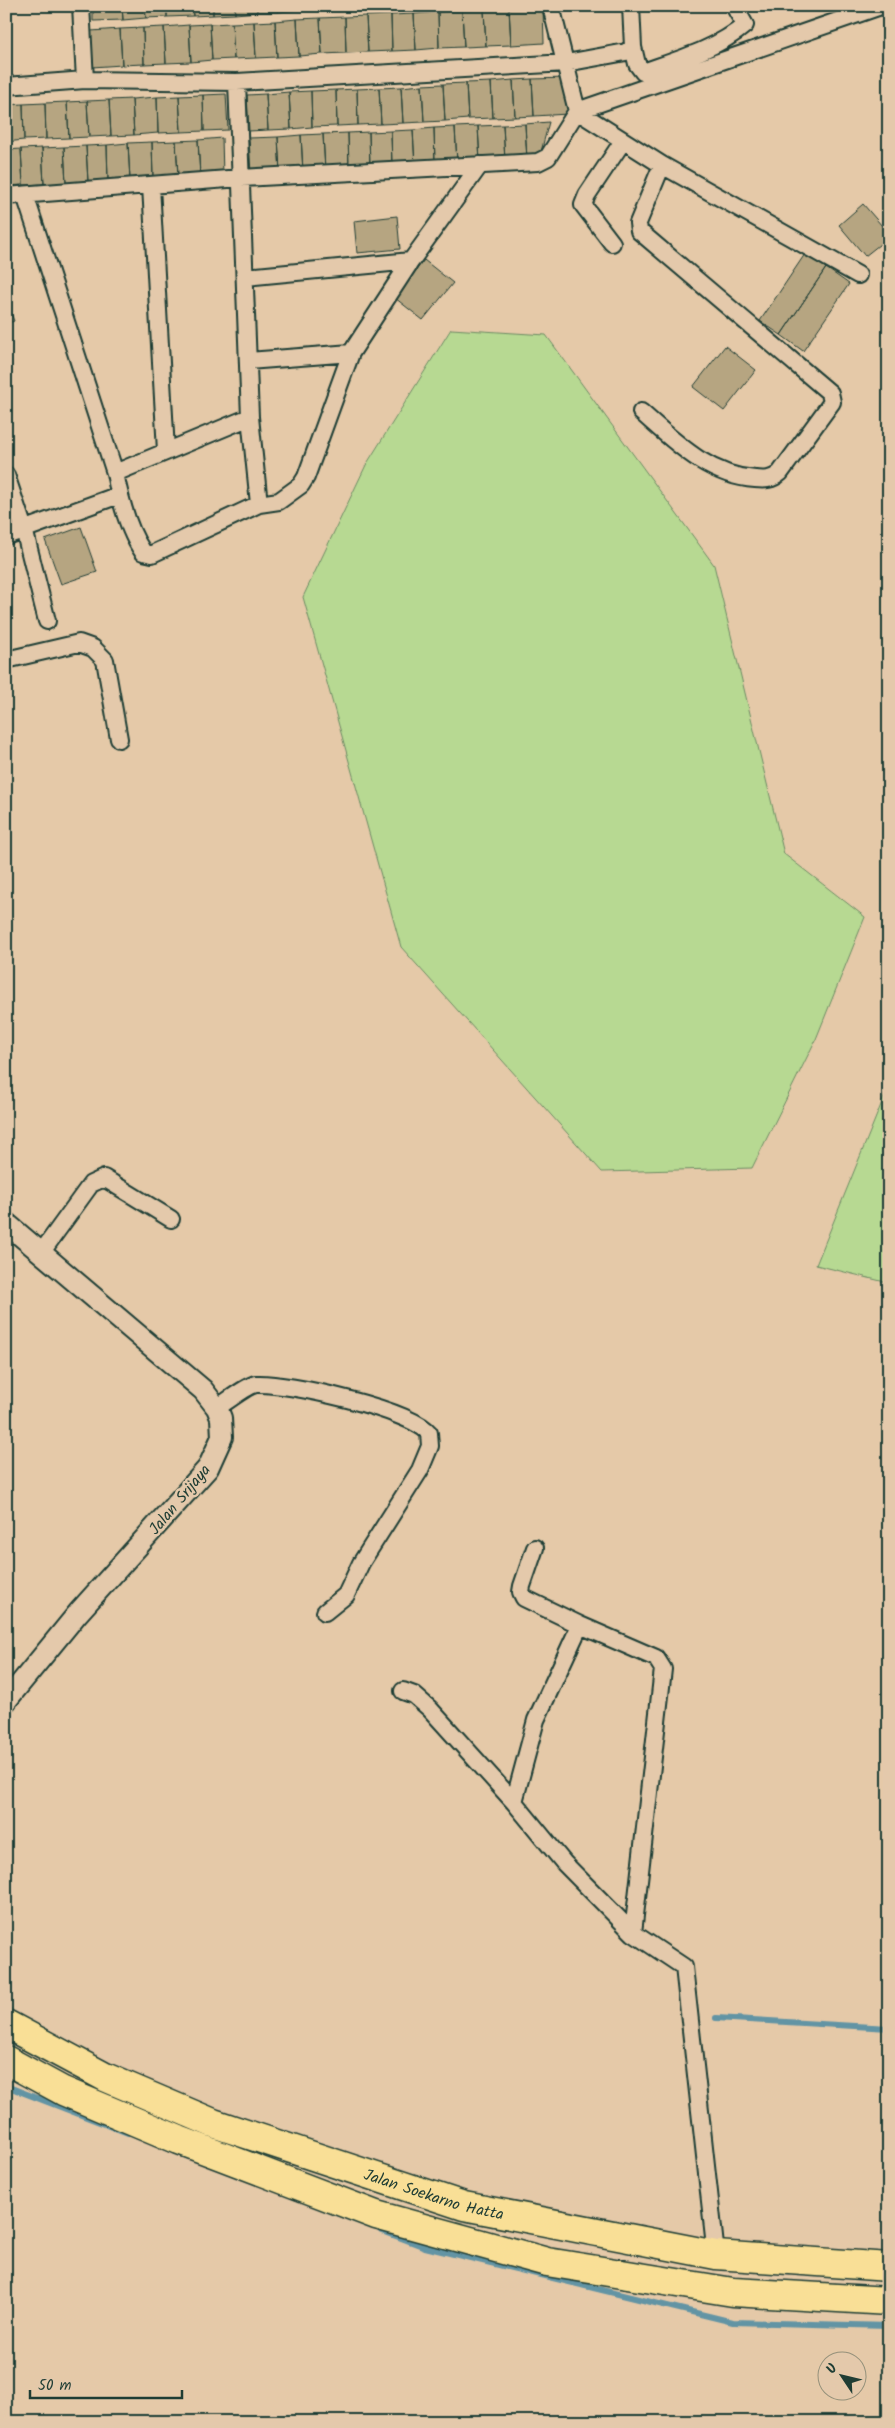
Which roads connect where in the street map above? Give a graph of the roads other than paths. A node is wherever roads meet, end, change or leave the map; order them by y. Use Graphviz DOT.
graph roads {
  1 [pos="81,6"];
  2 [pos="551,6"];
  3 [pos="631,6"];
  4 [pos="734,6"];
  5 [pos="882,6"];
  6 [pos="889,10"];
  7 [pos="632,47"];
  8 [pos="566,64"];
  9 [pos="85,80"];
  10 [pos="237,82"];
  11 [pos="6,86"];
  12 [pos="577,111"];
  13 [pos="623,142"];
  14 [pos="480,165"];
  15 [pos="662,165"];
  16 [pos="241,178"];
  17 [pos="151,186"];
  18 [pos="25,195"];
  19 [pos="6,196"];
  20 [pos="612,243"];
  21 [pos="412,261"];
  22 [pos="858,275"];
  23 [pos="245,277"];
  24 [pos="351,353"];
  25 [pos="248,361"];
  26 [pos="641,412"];
  27 [pos="250,417"];
  28 [pos="166,451"];
  29 [pos="116,473"];
  30 [pos="6,475"];
  31 [pos="119,495"];
  32 [pos="259,504"];
  33 [pos="24,530"];
  34 [pos="6,536"];
  35 [pos="47,621"];
  36 [pos="6,660"];
  37 [pos="119,739"];
  38 [pos="171,1219"];
  39 [pos="6,1223"];
  40 [pos="41,1253"];
  41 [pos="218,1408"];
  42 [pos="535,1548"];
  43 [pos="324,1612"];
  44 [pos="580,1626"];
  45 [pos="403,1691"];
  46 [pos="6,1701"];
  47 [pos="514,1802"];
  48 [pos="633,1933"];
  49 [pos="6,2024"];
  50 [pos="6,2060"];
  51 [pos="716,2255"];
  52 [pos="889,2267"];
  53 [pos="889,2300"];
  1 -- 9 [label="street"];
  2 -- 8 [label="street"];
  3 -- 7 [label="street"];
  4 -- 7 [label="street"];
  5 -- 6 [label="street"];
  5 -- 12 [label="street"];
  7 -- 8 [label="street"];
  8 -- 10 [label="street"];
  8 -- 12 [label="street"];
  9 -- 10 [label="street"];
  9 -- 11 [label="street"];
  10 -- 16 [label="street"];
  12 -- 13 [label="street"];
  12 -- 14 [label="street"];
  13 -- 15 [label="street"];
  13 -- 20 [label="street"];
  14 -- 16 [label="street"];
  14 -- 21 [label="street"];
  15 -- 22 [label="street"];
  15 -- 26 [label="street"];
  16 -- 17 [label="street"];
  16 -- 23 [label="street"];
  17 -- 18 [label="street"];
  17 -- 28 [label="street"];
  18 -- 19 [label="street"];
  18 -- 29 [label="street"];
  21 -- 23 [label="street"];
  21 -- 24 [label="street"];
  23 -- 25 [label="street"];
  24 -- 25 [label="street"];
  24 -- 32 [label="street"];
  25 -- 27 [label="street"];
  27 -- 28 [label="street"];
  27 -- 32 [label="street"];
  28 -- 29 [label="street"];
  29 -- 31 [label="street"];
  30 -- 33 [label="street"];
  31 -- 32 [label="street"];
  31 -- 33 [label="street"];
  33 -- 34 [label="street"];
  33 -- 35 [label="street"];
  36 -- 37 [label="street"];
  38 -- 40 [label="street"];
  39 -- 40 [label="street"];
  40 -- 41 [label="street"];
  41 -- 43 [label="street"];
  41 -- 46 [label="street, Jalan Srijaya"];
  42 -- 44 [label="street"];
  44 -- 47 [label="street"];
  44 -- 48 [label="street"];
  45 -- 47 [label="street"];
  47 -- 48 [label="street"];
  48 -- 51 [label="street"];
  49 -- 51 [label="highway, Jalan Soekarno Hatta"];
  50 -- 53 [label="highway"];
  51 -- 52 [label="highway, Jalan Soekarno Hatta"];
}
